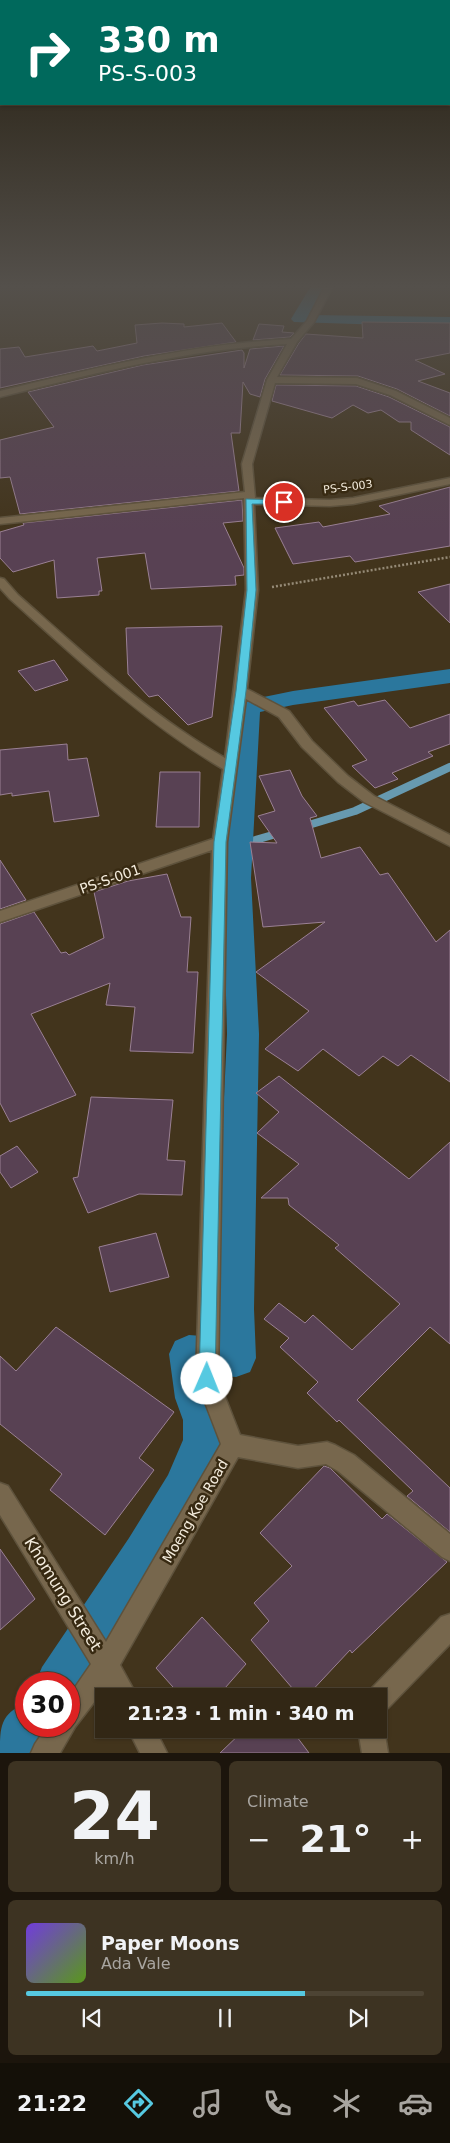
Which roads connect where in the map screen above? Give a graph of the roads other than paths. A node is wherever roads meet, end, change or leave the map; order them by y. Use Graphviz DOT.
graph roads {
  1 [pos="112,368"];
  2 [pos="278,368"];
  3 [pos="271,380"];
  4 [pos="0,394"];
  5 [pos="450,422"];
  6 [pos="450,481"];
  7 [pos="249,497"];
  8 [pos="0,521"];
  9 [pos="0,582"];
  10 [pos="241,691"];
  11 [pos="230,767"];
  12 [pos="450,841"];
  13 [pos="220,842"];
  14 [pos="0,917"];
  15 [pos="233,1445"];
  16 [pos="0,1494"];
  17 [pos="450,1548"];
  18 [pos="450,1626"];
  19 [pos="102,1656"];
  20 [pos="120,1688"];
  21 [pos="387,1691"];
  22 [pos="80,1697"];
  23 [pos="55,1737"];
  24 [pos="146,1738"];
  25 [pos="372,1738"];
  26 [pos="44,1753"];
  27 [pos="154,1753"];
  28 [pos="375,1753"];
  1 -- 4 [label="street"];
  2 -- 3 [label="street, Moeng Koe Road"];
  3 -- 5 [label="street"];
  3 -- 7 [label="street, Moeng Koe Road"];
  6 -- 7 [label="street, PS-S-003"];
  7 -- 8 [label="street, PS-S-003"];
  7 -- 10 [label="street, Moeng Koe Road"];
  9 -- 11 [label="street"];
  10 -- 11 [label="street, Moeng Koe Road"];
  10 -- 12 [label="street"];
  11 -- 13 [label="street, Moeng Koe Road"];
  13 -- 14 [label="street, PS-S-001"];
  13 -- 15 [label="street, Moeng Koe Road"];
  15 -- 17 [label="street"];
  15 -- 19 [label="street, Moeng Koe Road"];
  16 -- 19 [label="street, Khomung Street"];
  18 -- 21 [label="street"];
  19 -- 20 [label="street, Khomung Street"];
  19 -- 22 [label="street, Moeng Koe Road"];
  23 -- 26 [label="street"];
  24 -- 27 [label="street"];
  25 -- 28 [label="street"];
}
